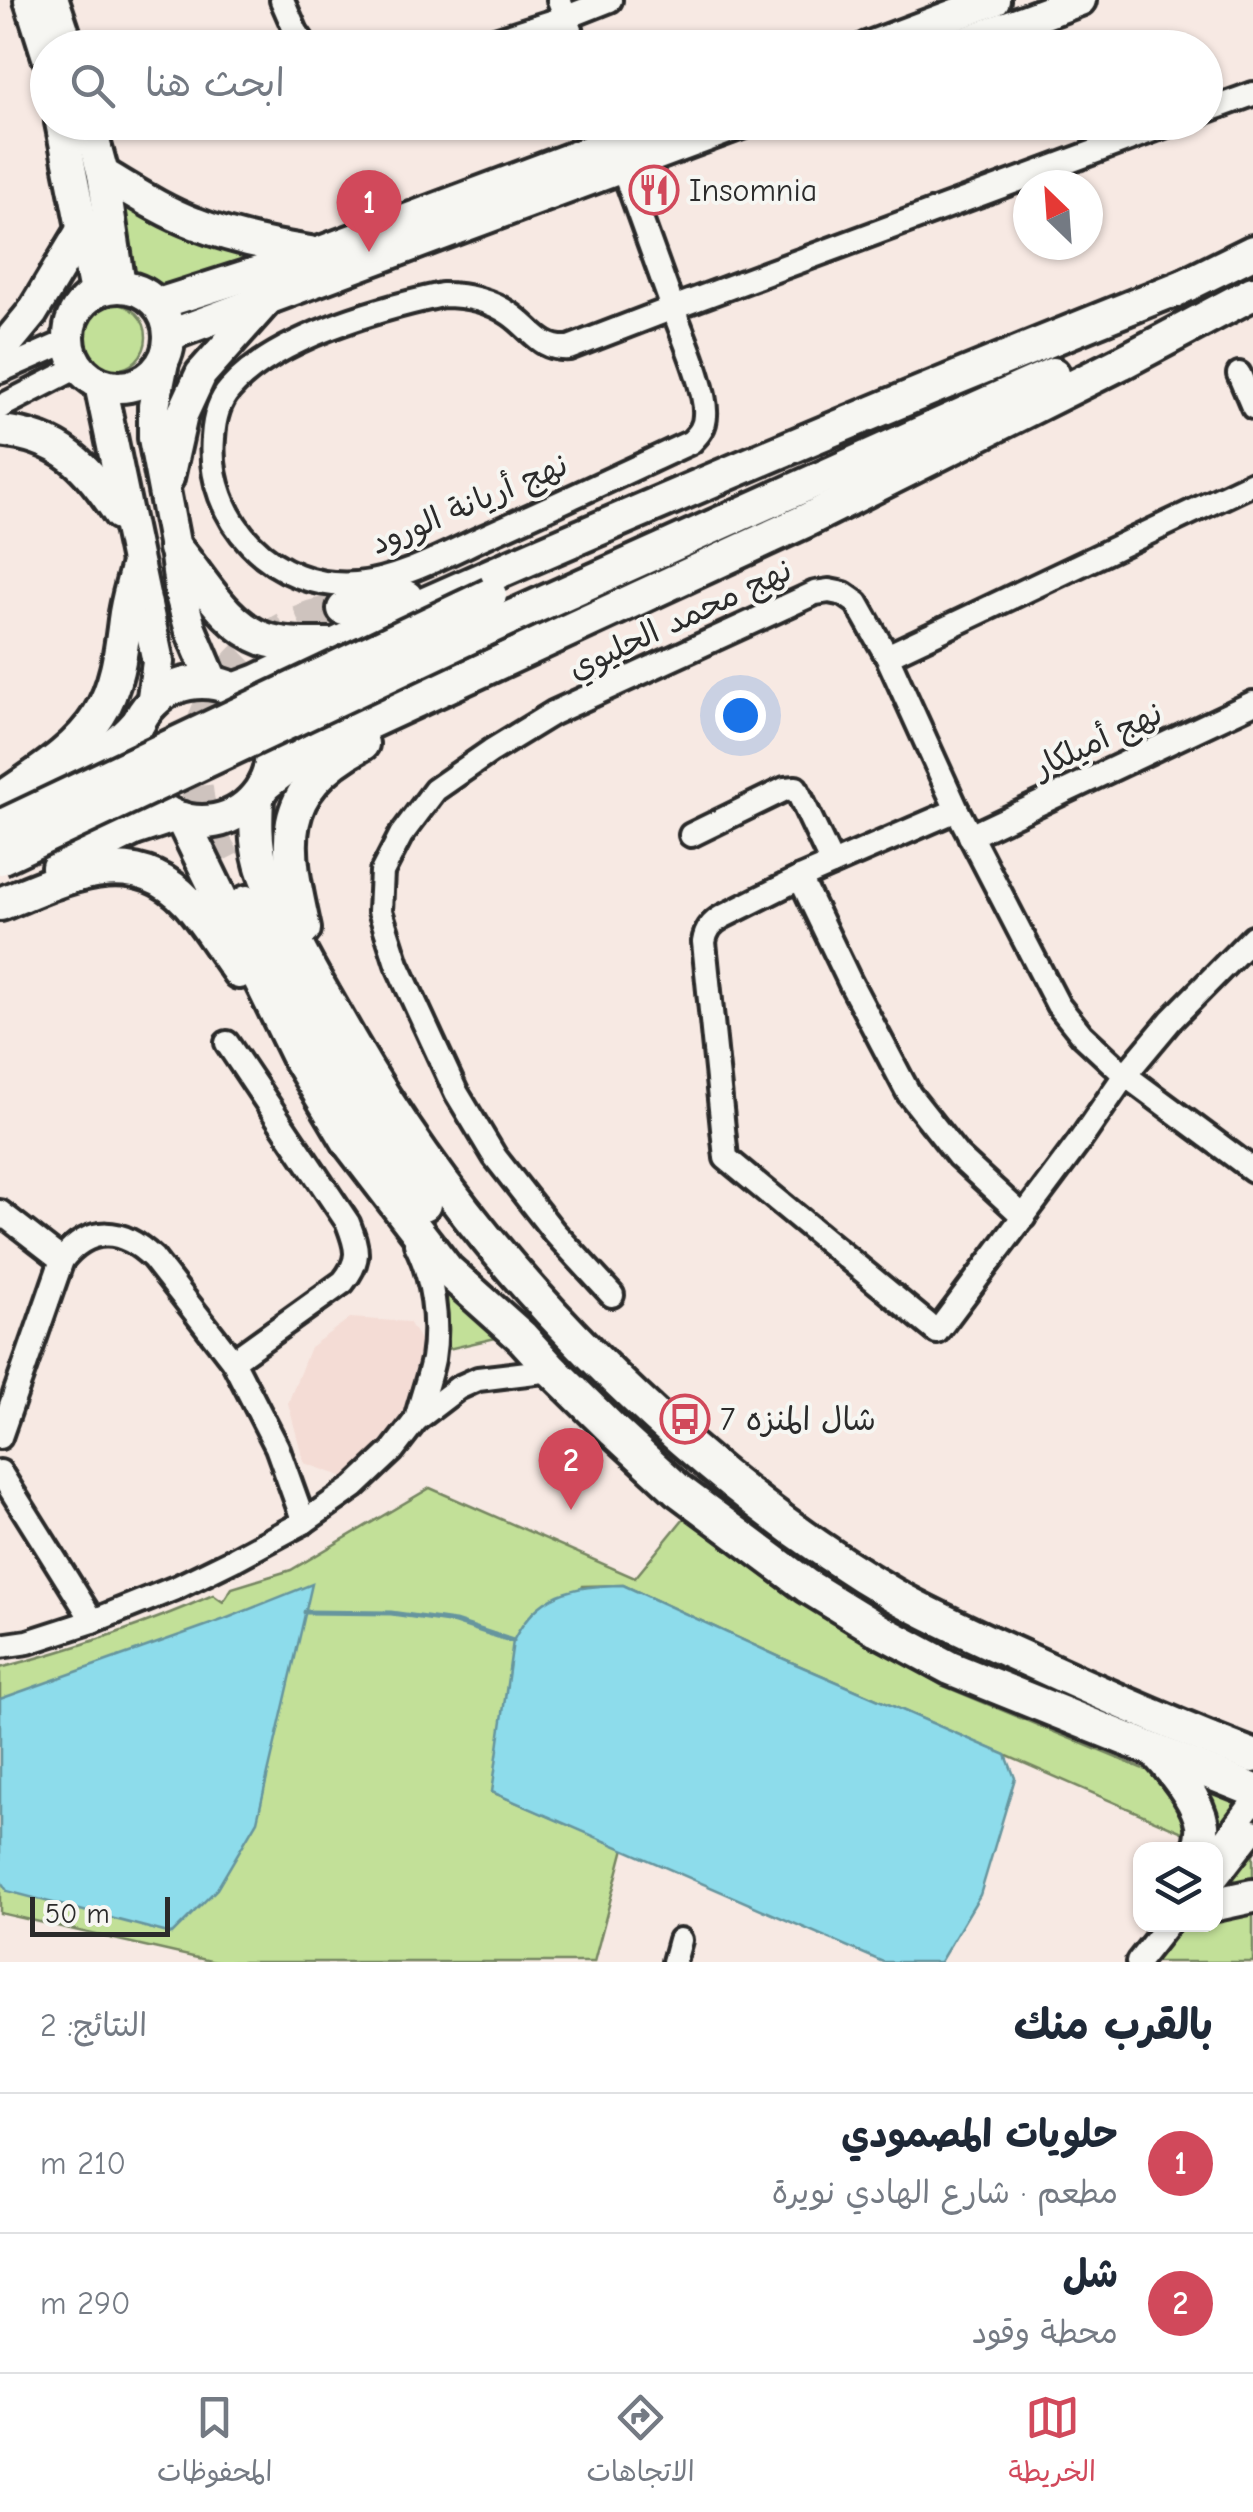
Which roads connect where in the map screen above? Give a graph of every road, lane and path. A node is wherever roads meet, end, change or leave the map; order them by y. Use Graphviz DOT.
graph roads {
  1 [pos="30,0"];
  2 [pos="53,0"];
  3 [pos="282,0"];
  4 [pos="610,0"];
  5 [pos="994,0"];
  6 [pos="1080,0"];
  7 [pos="563,8"];
  8 [pos="39,30"];
  9 [pos="63,30"];
  10 [pos="295,30"];
  11 [pos="512,30"];
  12 [pos="915,30"];
  13 [pos="999,30"];
  14 [pos="1253,94"];
  15 [pos="1223,105"];
  16 [pos="64,140"];
  17 [pos="94,140"];
  18 [pos="1127,140"];
  19 [pos="614,144"];
  20 [pos="104,174"];
  21 [pos="82,230"];
  22 [pos="1253,252"];
  23 [pos="318,253"];
  24 [pos="1191,283"];
  25 [pos="1253,284"];
  26 [pos="108,289"];
  27 [pos="1253,294"];
  28 [pos="268,299"];
  29 [pos="158,304"];
  30 [pos="674,308"];
  31 [pos="166,349"];
  32 [pos="0,352"];
  33 [pos="82,364"];
  34 [pos="0,371"];
  35 [pos="1239,374"];
  36 [pos="0,407"];
  37 [pos="1253,407"];
  38 [pos="0,431"];
  39 [pos="750,464"];
  40 [pos="1253,483"];
  41 [pos="165,501"];
  42 [pos="128,526"];
  43 [pos="176,548"];
  44 [pos="137,567"];
  45 [pos="498,607"];
  46 [pos="344,609"];
  47 [pos="560,634"];
  48 [pos="333,646"];
  49 [pos="887,656"];
  50 [pos="223,686"];
  51 [pos="1253,703"];
  52 [pos="145,713"];
  53 [pos="261,790"];
  54 [pos="0,801"];
  55 [pos="957,810"];
  56 [pos="177,818"];
  57 [pos="0,827"];
  58 [pos="691,835"];
  59 [pos="970,836"];
  60 [pos="0,858"];
  61 [pos="225,860"];
  62 [pos="832,864"];
  63 [pos="800,878"];
  64 [pos="0,896"];
  65 [pos="0,904"];
  66 [pos="1253,937"];
  67 [pos="347,1035"];
  68 [pos="227,1043"];
  69 [pos="298,1057"];
  70 [pos="1125,1075"];
  71 [pos="1253,1170"];
  72 [pos="381,1184"];
  73 [pos="0,1212"];
  74 [pos="1024,1217"];
  75 [pos="62,1260"];
  76 [pos="612,1295"];
  77 [pos="522,1336"];
  78 [pos="233,1362"];
  79 [pos="552,1370"];
  80 [pos="416,1420"];
  81 [pos="0,1436"];
  82 [pos="0,1472"];
  83 [pos="304,1522"];
  84 [pos="92,1622"];
  85 [pos="0,1646"];
  86 [pos="1164,1739"];
  87 [pos="1253,1739"];
  88 [pos="1253,1756"];
  89 [pos="1253,1790"];
  90 [pos="1253,1802"];
  91 [pos="1253,1831"];
  92 [pos="1201,1842"];
  93 [pos="1223,1843"];
  94 [pos="1223,1869"];
  95 [pos="1253,1896"];
  96 [pos="1223,1902"];
  97 [pos="1162,1932"];
  98 [pos="1138,1962"];
  1 -- 8 [label="main road"];
  2 -- 9 [label="main road"];
  3 -- 10 [label="street"];
  4 -- 7 [label="street"];
  5 -- 12 [label="main road"];
  6 -- 13 [label="main road"];
  7 -- 11 [label="street"];
  14 -- 15 [label="street"];
  16 -- 21 [label="main road"];
  17 -- 20 [label="main road"];
  18 -- 30 [label="street, نهج أريانة الورود"];
  19 -- 23 [label="main road"];
  19 -- 28 [label="main road"];
  19 -- 30 [label="street, نهج أريانة الورود"];
  20 -- 23 [label="main road"];
  20 -- 26 [label="main road"];
  21 -- 26 [label="main road"];
  21 -- 32 [label="main road"];
  22 -- 24 [label="highway"];
  23 -- 29 [label="main road"];
  24 -- 39 [label="highway"];
  24 -- 45 [label="highway"];
  25 -- 45 [label="highway"];
  26 -- 29 [label="main road"];
  26 -- 33 [label="main road"];
  27 -- 47 [label="highway"];
  28 -- 31 [label="main road"];
  28 -- 41 [label="main road"];
  29 -- 31 [label="main road"];
  30 -- 30 [label="street, نهج أريانة الورود"];
  31 -- 33 [label="main road"];
  31 -- 41 [label="main road"];
  33 -- 34 [label="street"];
  33 -- 36 [label="street"];
  33 -- 42 [label="main road"];
  35 -- 37 [label="street"];
  38 -- 42 [label="main road"];
  39 -- 46 [label="highway"];
  39 -- 48 [label="highway"];
  40 -- 49 [label="street"];
  41 -- 43 [label="main road"];
  42 -- 44 [label="main road"];
  43 -- 48 [label="highway"];
  43 -- 50 [label="main road"];
  44 -- 52 [label="main road"];
  44 -- 54 [label="highway"];
  45 -- 57 [label="highway, bridge"];
  45 -- 60 [label="highway, bridge"];
  47 -- 53 [label="highway"];
  47 -- 67 [label="highway"];
  48 -- 50 [label="highway"];
  49 -- 55 [label="street, نهج محمد الحليوي"];
  49 -- 76 [label="street, نهج محمد الحليوي"];
  50 -- 52 [label="highway"];
  50 -- 53 [label="highway"];
  51 -- 59 [label="street, نهج أميلكار"];
  52 -- 54 [label="highway"];
  52 -- 56 [label="highway"];
  53 -- 56 [label="highway"];
  53 -- 67 [label="highway"];
  55 -- 59 [label="street, نهج محمد الحليوي"];
  55 -- 62 [label="street"];
  56 -- 64 [label="highway"];
  56 -- 69 [label="highway"];
  58 -- 62 [label="street"];
  59 -- 70 [label="street, نهج محمد الحليوي"];
  61 -- 77 [label="highway"];
  62 -- 63 [label="street"];
  63 -- 74 [label="street"];
  63 -- 74 [label="street"];
  65 -- 69 [label="highway"];
  66 -- 70 [label="street"];
  67 -- 86 [label="highway"];
  68 -- 78 [label="street"];
  69 -- 72 [label="highway"];
  70 -- 71 [label="street, نهج محمد الحليوي"];
  70 -- 74 [label="street"];
  72 -- 77 [label="highway"];
  72 -- 80 [label="street"];
  73 -- 75 [label="street"];
  75 -- 78 [label="street"];
  75 -- 81 [label="street"];
  77 -- 79 [label="highway"];
  78 -- 83 [label="street"];
  79 -- 80 [label="street"];
  79 -- 86 [label="highway"];
  80 -- 83 [label="street"];
  82 -- 84 [label="street"];
  83 -- 84 [label="street"];
  84 -- 85 [label="street"];
  86 -- 87 [label="highway"];
  86 -- 88 [label="highway"];
  86 -- 89 [label="highway"];
  86 -- 92 [label="highway"];
  90 -- 93 [label="street"];
  91 -- 94 [label="street"];
  95 -- 96 [label="highway"];
  97 -- 98 [label="street"];
}
